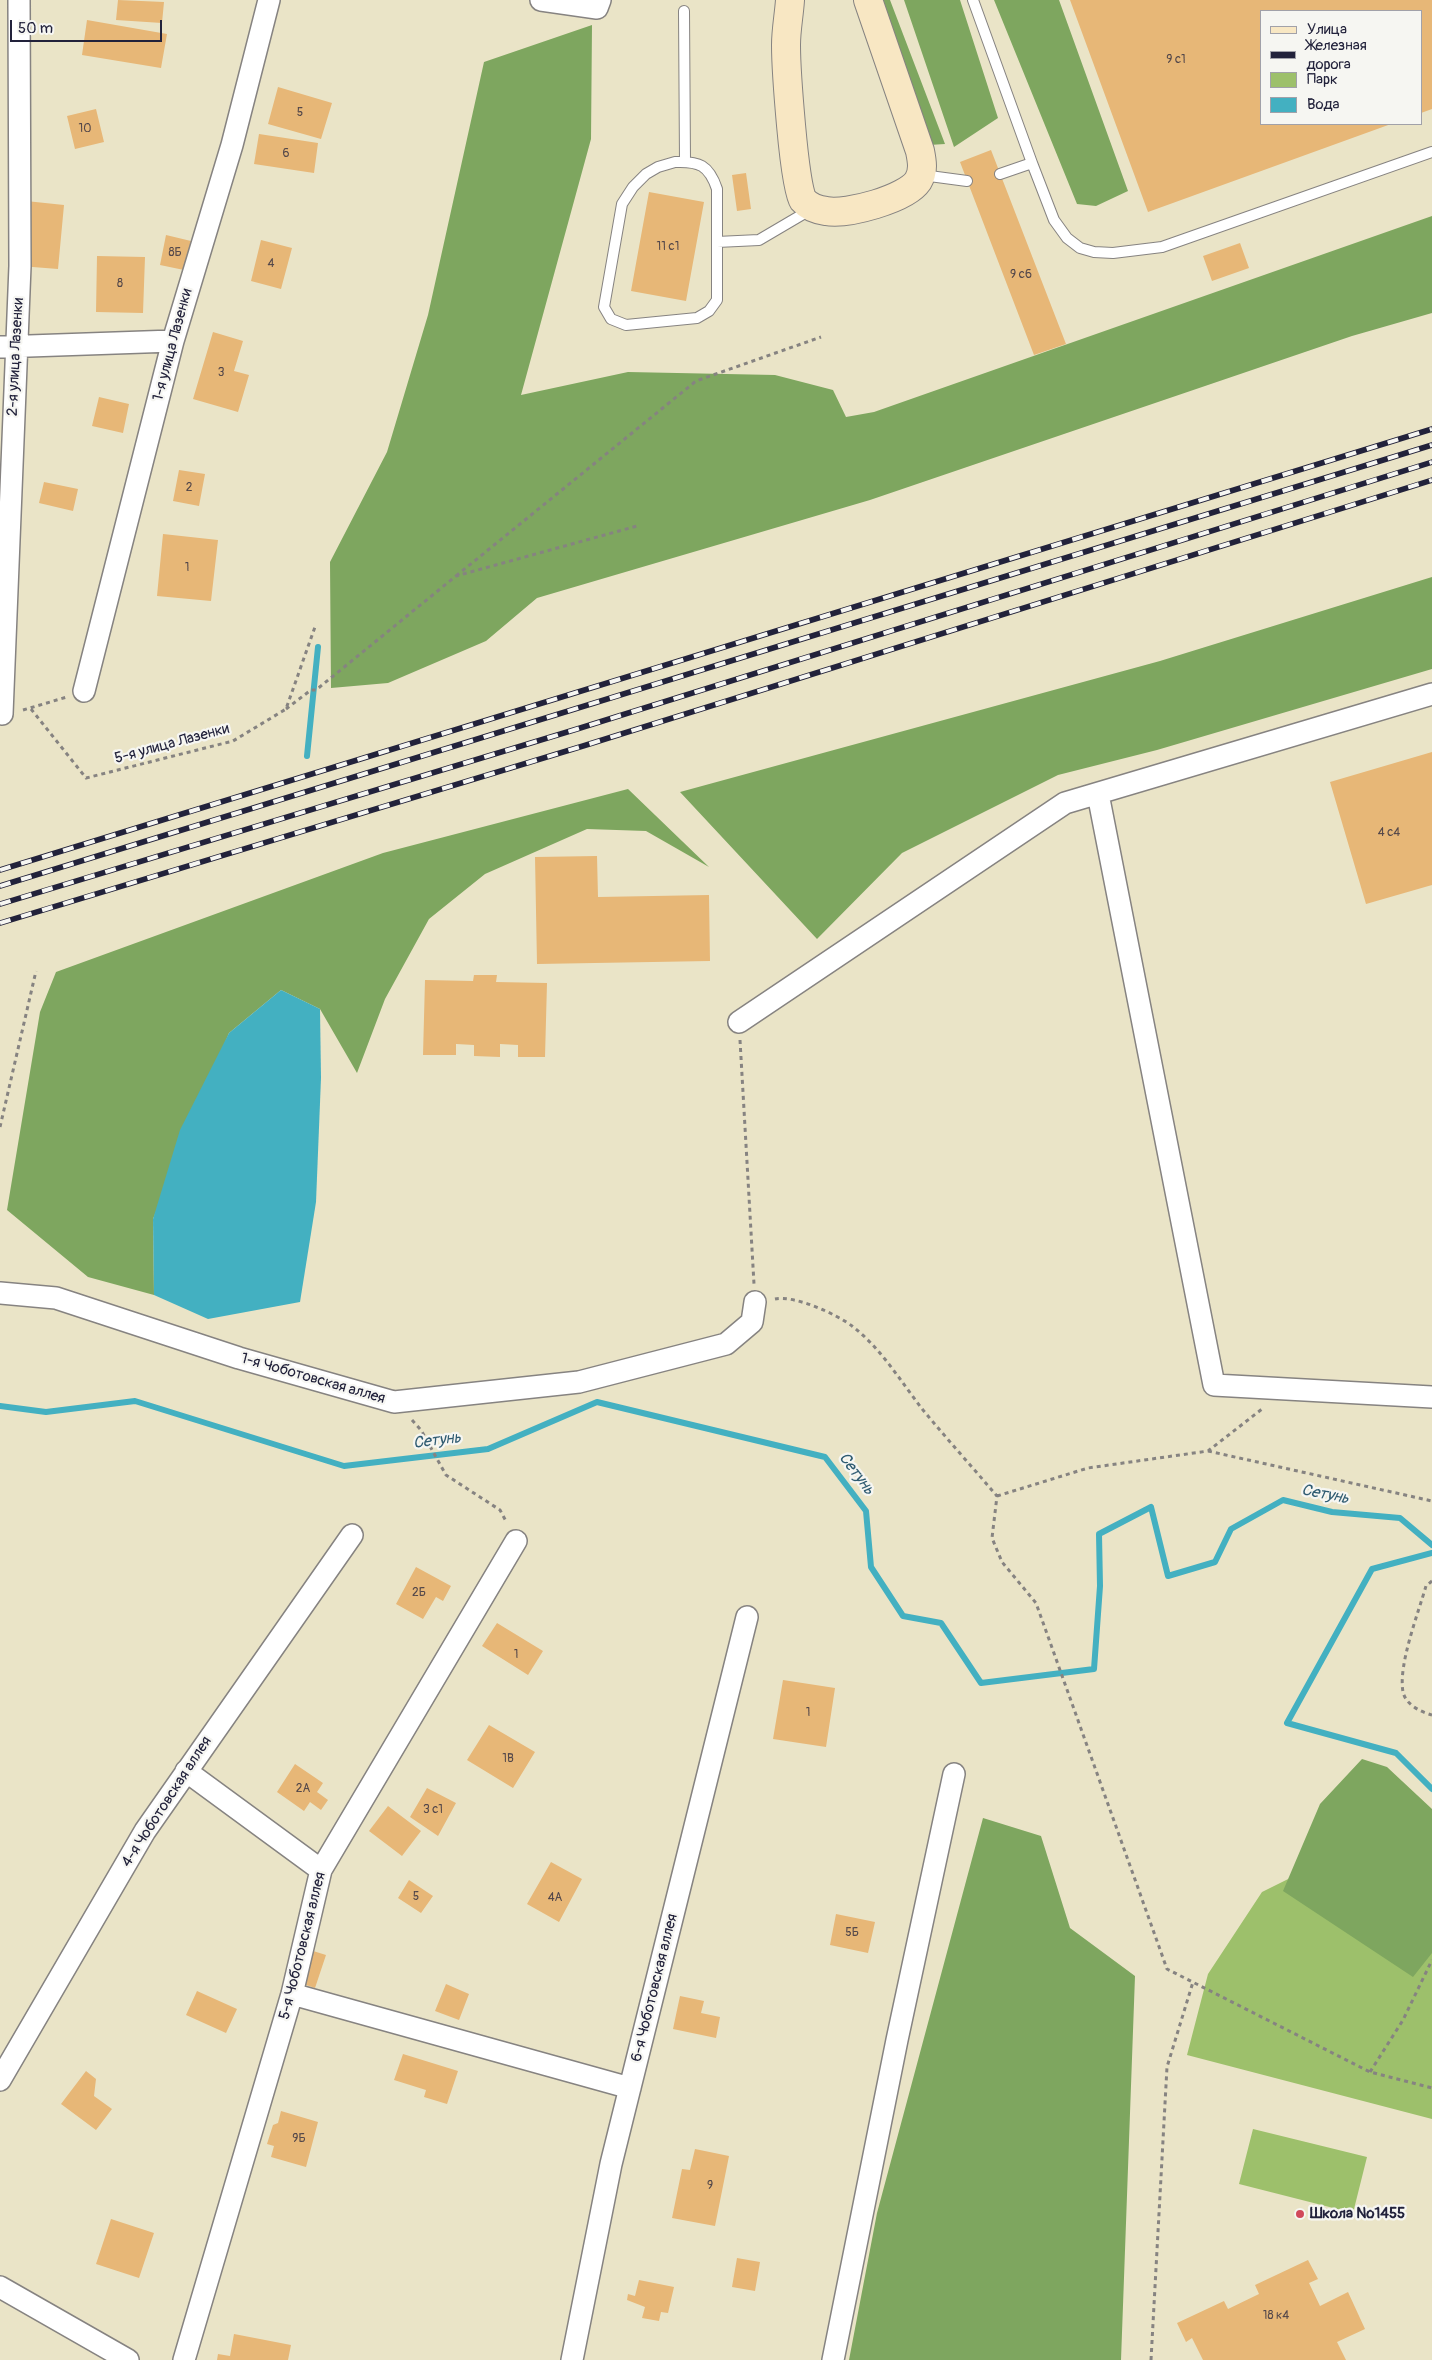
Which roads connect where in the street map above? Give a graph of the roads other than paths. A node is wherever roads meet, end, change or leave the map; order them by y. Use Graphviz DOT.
graph roads {
  1 [pos="18,0"];
  2 [pos="269,0"];
  3 [pos="541,0"];
  4 [pos="600,0"];
  5 [pos="790,0"];
  6 [pos="868,0"];
  7 [pos="973,0"];
  8 [pos="684,11"];
  9 [pos="1432,152"];
  10 [pos="684,162"];
  11 [pos="1032,163"];
  12 [pos="1000,174"];
  13 [pos="921,175"];
  14 [pos="967,181"];
  15 [pos="813,208"];
  16 [pos="717,242"];
  17 [pos="173,341"];
  18 [pos="8,348"];
  19 [pos="84,691"];
  20 [pos="1432,694"];
  21 [pos="2,714"];
  22 [pos="1098,794"];
  23 [pos="740,1022"];
  24 [pos="0,1294"];
  25 [pos="755,1302"];
  26 [pos="1432,1397"];
  27 [pos="352,1535"];
  28 [pos="516,1542"];
  29 [pos="747,1617"];
  30 [pos="186,1771"];
  31 [pos="954,1774"];
  32 [pos="321,1870"];
  33 [pos="292,1994"];
  34 [pos="0,2080"];
  35 [pos="630,2088"];
  36 [pos="0,2287"];
  37 [pos="128,2360"];
  38 [pos="184,2360"];
  39 [pos="572,2360"];
  40 [pos="833,2360"];
  1 -- 18 [label="street, 2-я улица Лазенки"];
  2 -- 17 [label="street, 1-я улица Лазенки"];
  3 -- 4 [label="street"];
  5 -- 15 [label="street"];
  6 -- 13 [label="street"];
  7 -- 11 [label="lane"];
  8 -- 10 [label="lane"];
  9 -- 11 [label="lane"];
  10 -- 16 [label="lane"];
  10 -- 16 [label="lane"];
  11 -- 12 [label="lane"];
  13 -- 14 [label="lane"];
  13 -- 15 [label="street"];
  15 -- 16 [label="lane"];
  17 -- 18 [label="street"];
  17 -- 19 [label="street, 1-я улица Лазенки"];
  18 -- 21 [label="street, 2-я улица Лазенки"];
  20 -- 22 [label="street"];
  22 -- 23 [label="street"];
  22 -- 26 [label="street"];
  24 -- 25 [label="street, 1-я Чоботовская аллея"];
  27 -- 30 [label="street, 4-я Чоботовская аллея"];
  28 -- 32 [label="street, 5-я Чоботовская аллея"];
  29 -- 35 [label="street, 6-я Чоботовская аллея"];
  30 -- 32 [label="street"];
  30 -- 34 [label="street, 4-я Чоботовская аллея"];
  31 -- 40 [label="street"];
  32 -- 33 [label="street, 5-я Чоботовская аллея"];
  33 -- 35 [label="street"];
  33 -- 38 [label="street, 5-я Чоботовская аллея"];
  35 -- 39 [label="street, 6-я Чоботовская аллея"];
  36 -- 37 [label="street"];
}
